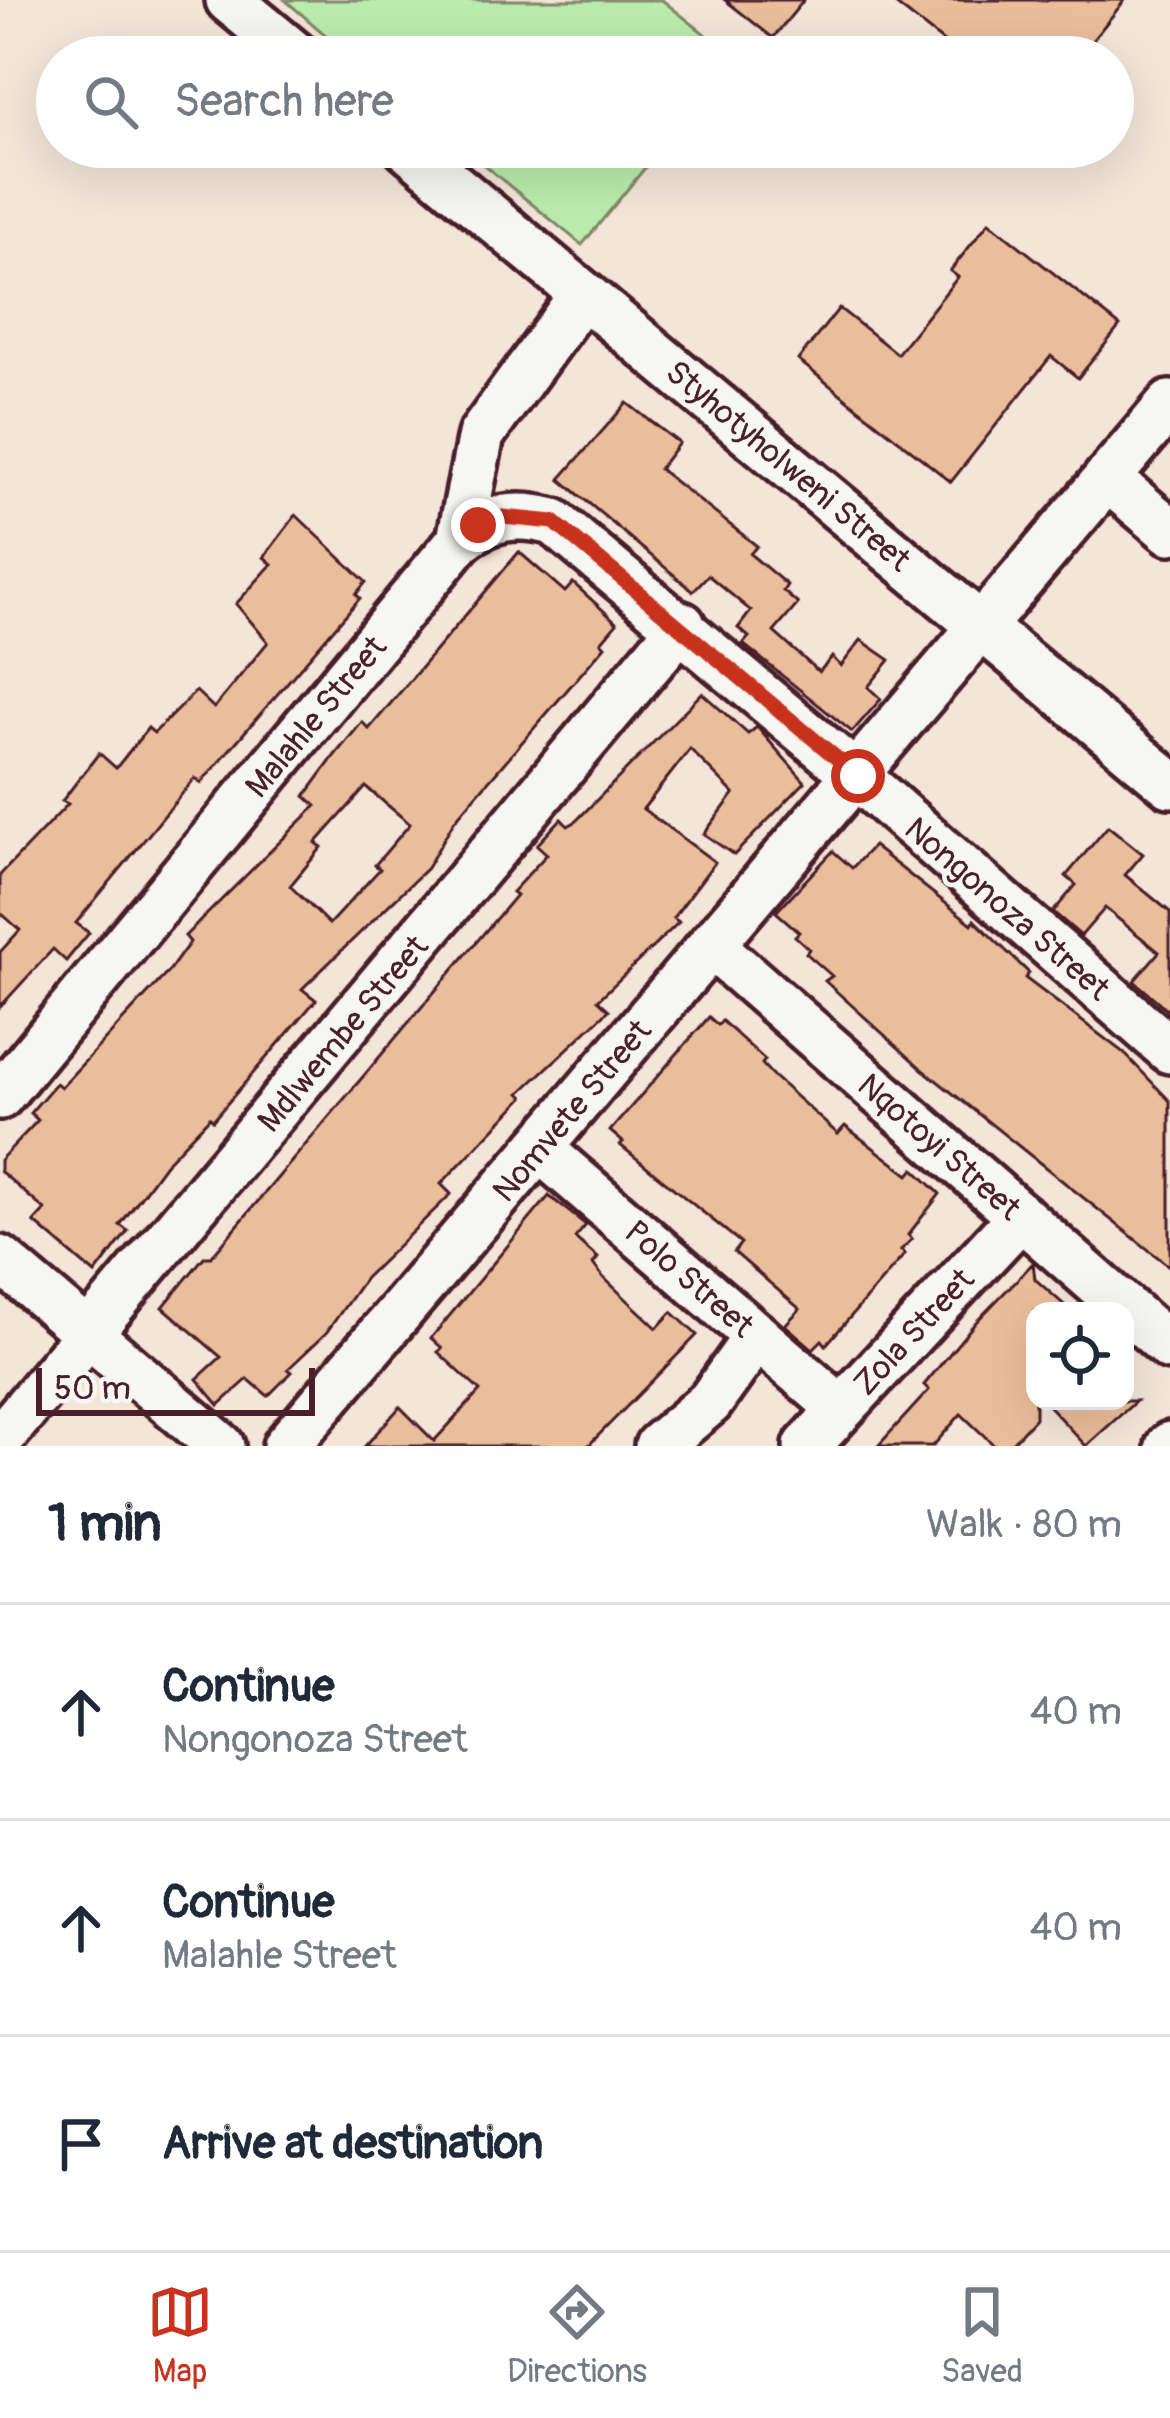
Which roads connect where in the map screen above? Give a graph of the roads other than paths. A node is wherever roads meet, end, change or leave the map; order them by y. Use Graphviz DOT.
graph roads {
  1 [pos="230,0"];
  2 [pos="273,36"];
  3 [pos="431,168"];
  4 [pos="584,294"];
  5 [pos="1170,404"];
  6 [pos="1107,478"];
  7 [pos="1170,531"];
  8 [pos="460,540"];
  9 [pos="682,626"];
  10 [pos="985,628"];
  11 [pos="858,776"];
  12 [pos="1170,784"];
  13 [pos="711,945"];
  14 [pos="1170,1050"];
  15 [pos="0,1096"];
  16 [pos="539,1148"];
  17 [pos="1021,1216"];
  18 [pos="0,1259"];
  19 [pos="92,1333"];
  20 [pos="758,1336"];
  21 [pos="1170,1347"];
  22 [pos="840,1408"];
  23 [pos="0,1439"];
  24 [pos="670,1444"];
  25 [pos="221,1446"];
  26 [pos="286,1446"];
  27 [pos="807,1446"];
  1 -- 2 [label="street"];
  3 -- 4 [label="street, Styhotyholweni Street"];
  4 -- 8 [label="street"];
  4 -- 10 [label="street, Styhotyholweni Street"];
  5 -- 6 [label="street, Nomvete Street"];
  6 -- 7 [label="street"];
  6 -- 10 [label="street, Nomvete Street"];
  8 -- 9 [label="street, Malahle Street"];
  8 -- 15 [label="street, Malahle Street"];
  9 -- 11 [label="street, Nongonoza Street"];
  9 -- 19 [label="street, Mdlwembe Street"];
  10 -- 11 [label="street, Nomvete Street"];
  10 -- 12 [label="street, Styhotyholweni Street"];
  11 -- 13 [label="street, Nomvete Street"];
  11 -- 14 [label="street, Nongonoza Street"];
  13 -- 16 [label="street, Nomvete Street"];
  13 -- 17 [label="street, Nqotoyi Street"];
  16 -- 20 [label="street, Polo Street"];
  16 -- 26 [label="street, Nomvete Street"];
  17 -- 21 [label="street, Nqotoyi Street"];
  17 -- 22 [label="street, Zola Street"];
  18 -- 19 [label="street"];
  19 -- 23 [label="street, Mdlwembe Street"];
  19 -- 25 [label="street"];
  20 -- 22 [label="street, Polo Street"];
  20 -- 24 [label="street"];
  22 -- 27 [label="street, Zola Street"];
}
